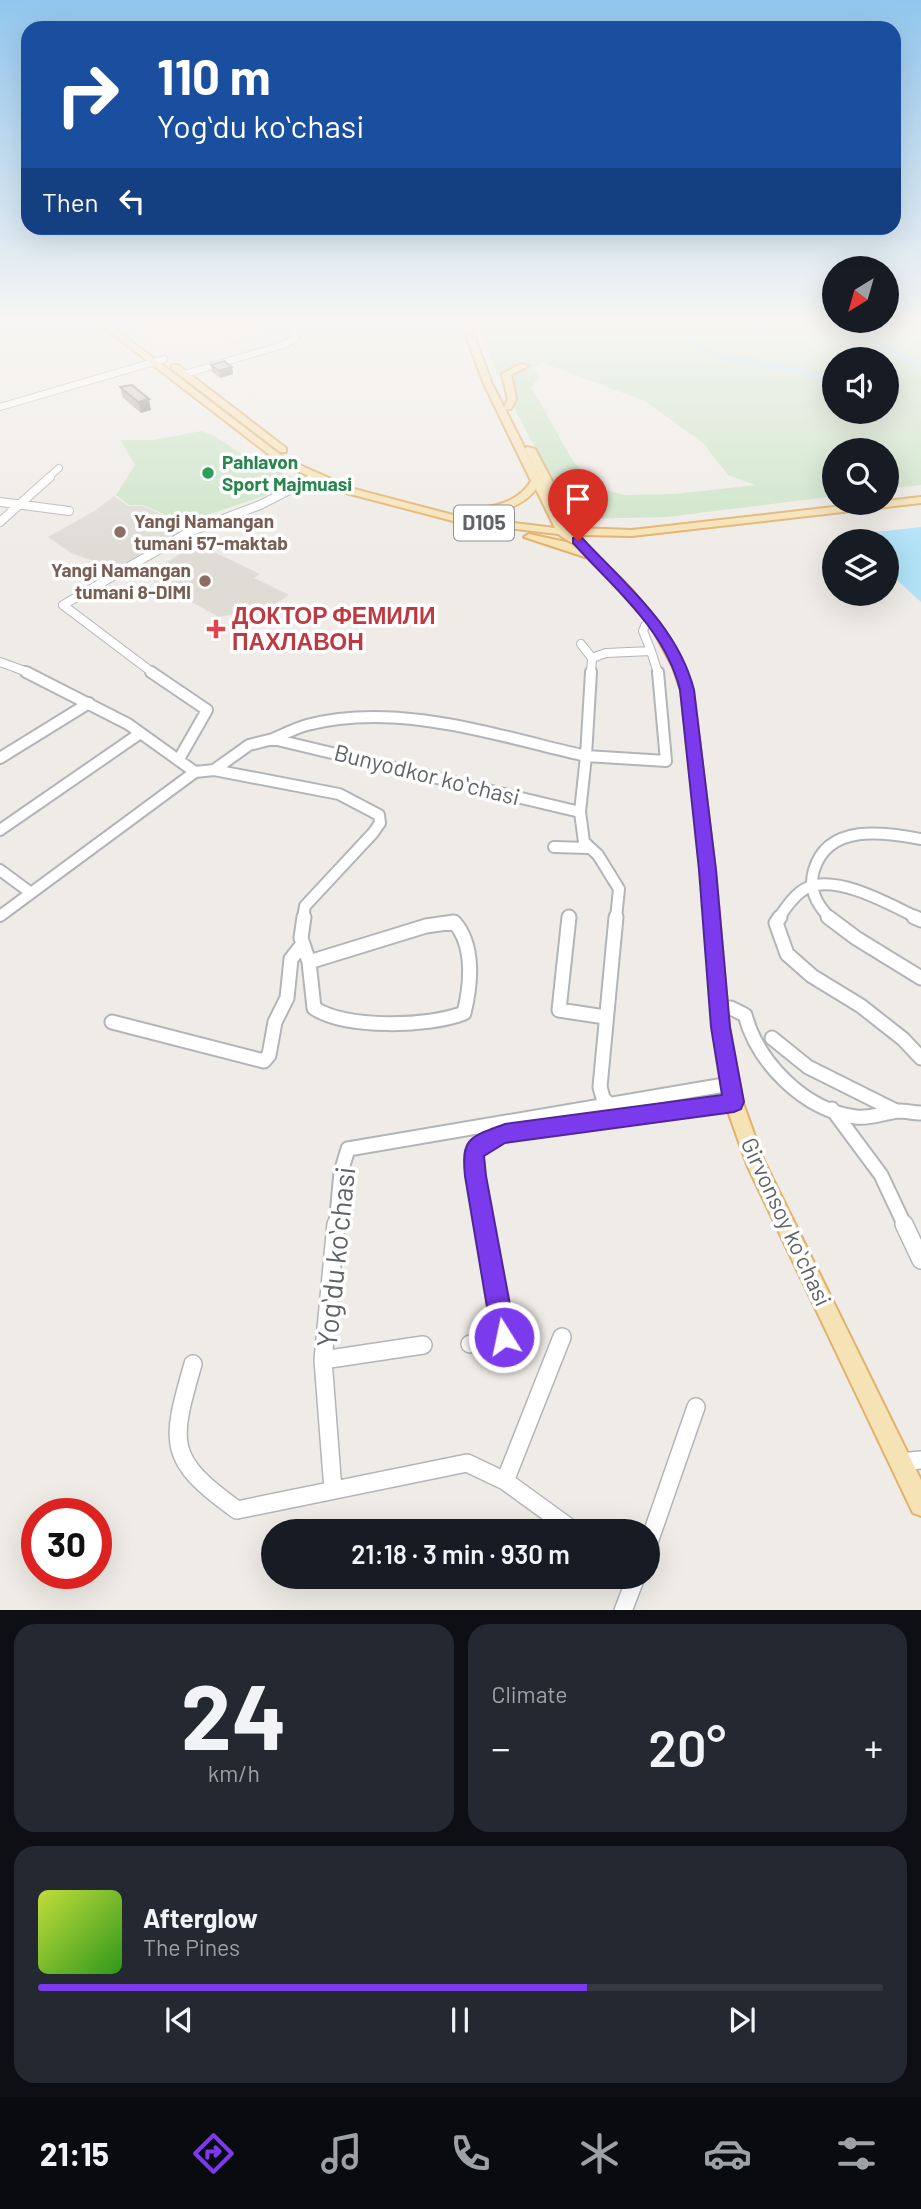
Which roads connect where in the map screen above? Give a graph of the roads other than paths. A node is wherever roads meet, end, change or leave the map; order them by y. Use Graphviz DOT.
graph roads {
  1 [pos="33,397"];
  2 [pos="201,397"];
  3 [pos="215,397"];
  4 [pos="494,397"];
  5 [pos="503,397"];
  6 [pos="512,397"];
  7 [pos="0,407"];
  8 [pos="508,407"];
  9 [pos="237,414"];
  10 [pos="225,418"];
  11 [pos="59,468"];
  12 [pos="315,477"];
  13 [pos="536,481"];
  14 [pos="921,492"];
  15 [pos="899,495"];
  16 [pos="921,500"];
  17 [pos="0,502"];
  18 [pos="822,504"];
  19 [pos="15,505"];
  20 [pos="69,511"];
  21 [pos="461,516"];
  22 [pos="0,522"];
  23 [pos="569,531"];
  24 [pos="597,561"];
  25 [pos="645,626"];
  26 [pos="581,645"];
  27 [pos="651,651"];
  28 [pos="592,657"];
  29 [pos="0,662"];
  30 [pos="89,703"];
  31 [pos="139,734"];
  32 [pos="273,739"];
  33 [pos="586,756"];
  34 [pos="0,758"];
  35 [pos="179,759"];
  36 [pos="214,770"];
  37 [pos="195,772"];
  38 [pos="580,813"];
  39 [pos="0,830"];
  40 [pos="921,839"];
  41 [pos="554,847"];
  42 [pos="588,848"];
  43 [pos="0,870"];
  44 [pos="810,886"];
  45 [pos="32,893"];
  46 [pos="0,916"];
  47 [pos="569,917"];
  48 [pos="921,919"];
  49 [pos="302,945"];
  50 [pos="309,962"];
  51 [pos="921,978"];
  52 [pos="719,1008"];
  53 [pos="605,1017"];
  54 [pos="111,1022"];
  55 [pos="772,1038"];
  56 [pos="921,1058"];
  57 [pos="730,1084"];
  58 [pos="734,1102"];
  59 [pos="609,1104"];
  60 [pos="832,1109"];
  61 [pos="897,1111"];
  62 [pos="921,1113"];
  63 [pos="921,1261"];
  64 [pos="562,1337"];
  65 [pos="470,1344"];
  66 [pos="424,1345"];
  67 [pos="323,1360"];
  68 [pos="193,1364"];
  69 [pos="696,1407"];
  70 [pos="921,1460"];
  71 [pos="899,1462"];
  72 [pos="505,1480"];
  73 [pos="333,1490"];
  74 [pos="921,1505"];
  75 [pos="558,1519"];
  76 [pos="657,1519"];
  77 [pos="632,1589"];
  78 [pos="624,1610"];
  1 -- 7 [label="street"];
  2 -- 10 [label="main road, D105"];
  3 -- 9 [label="main road, D105"];
  4 -- 13 [label="main road, Girvonsoy koʻchasi"];
  5 -- 8 [label="main road, Girvonsoy koʻchasi"];
  6 -- 8 [label="main road"];
  8 -- 23 [label="main road, Girvonsoy koʻchasi"];
  9 -- 10 [label="main road"];
  9 -- 21 [label="main road, D105"];
  10 -- 12 [label="main road, D105"];
  11 -- 19 [label="street"];
  12 -- 21 [label="main road, D105"];
  12 -- 35 [label="street"];
  13 -- 21 [label="main road"];
  13 -- 23 [label="main road, Girvonsoy koʻchasi"];
  14 -- 15 [label="main road"];
  16 -- 23 [label="main road, D105"];
  17 -- 19 [label="street"];
  18 -- 23 [label="main road, D105"];
  19 -- 20 [label="street"];
  19 -- 22 [label="street"];
  21 -- 23 [label="main road, D105"];
  21 -- 24 [label="main road"];
  23 -- 24 [label="main road, Girvonsoy koʻchasi"];
  24 -- 52 [label="main road, Girvonsoy koʻchasi"];
  25 -- 27 [label="street, Bunyodkor koʻchasi"];
  26 -- 28 [label="street"];
  27 -- 28 [label="street"];
  27 -- 33 [label="street, Bunyodkor koʻchasi"];
  28 -- 33 [label="street"];
  29 -- 30 [label="street"];
  30 -- 31 [label="street"];
  30 -- 34 [label="street"];
  31 -- 35 [label="street"];
  31 -- 39 [label="street"];
  32 -- 33 [label="street, Bunyodkor koʻchasi"];
  32 -- 36 [label="street, Bunyodkor koʻchasi"];
  32 -- 38 [label="street, Bunyodkor koʻchasi"];
  33 -- 38 [label="street"];
  35 -- 37 [label="street"];
  36 -- 37 [label="street, Bunyodkor koʻchasi"];
  36 -- 49 [label="street"];
  37 -- 45 [label="street"];
  38 -- 42 [label="street"];
  40 -- 44 [label="street"];
  41 -- 42 [label="street"];
  42 -- 53 [label="street"];
  43 -- 45 [label="street"];
  44 -- 48 [label="street"];
  44 -- 51 [label="street"];
  44 -- 56 [label="street"];
  45 -- 46 [label="street"];
  47 -- 53 [label="street"];
  49 -- 50 [label="street"];
  49 -- 54 [label="street"];
  50 -- 50 [label="street"];
  52 -- 57 [label="main road, Girvonsoy koʻchasi"];
  52 -- 60 [label="street"];
  53 -- 59 [label="street"];
  55 -- 61 [label="street"];
  57 -- 58 [label="main road, Girvonsoy koʻchasi"];
  57 -- 59 [label="street, Yogʻdu koʻchasi"];
  58 -- 65 [label="street"];
  58 -- 71 [label="main road, Girvonsoy koʻchasi"];
  59 -- 67 [label="street, Yogʻdu koʻchasi"];
  60 -- 61 [label="street"];
  60 -- 63 [label="street"];
  61 -- 62 [label="street"];
  64 -- 72 [label="street"];
  66 -- 67 [label="street, Yogʻdu koʻchasi"];
  67 -- 73 [label="street"];
  68 -- 73 [label="street"];
  69 -- 76 [label="street"];
  70 -- 71 [label="street"];
  71 -- 74 [label="main road, Girvonsoy koʻchasi"];
  72 -- 73 [label="street"];
  72 -- 75 [label="street"];
  77 -- 78 [label="street"];
}
